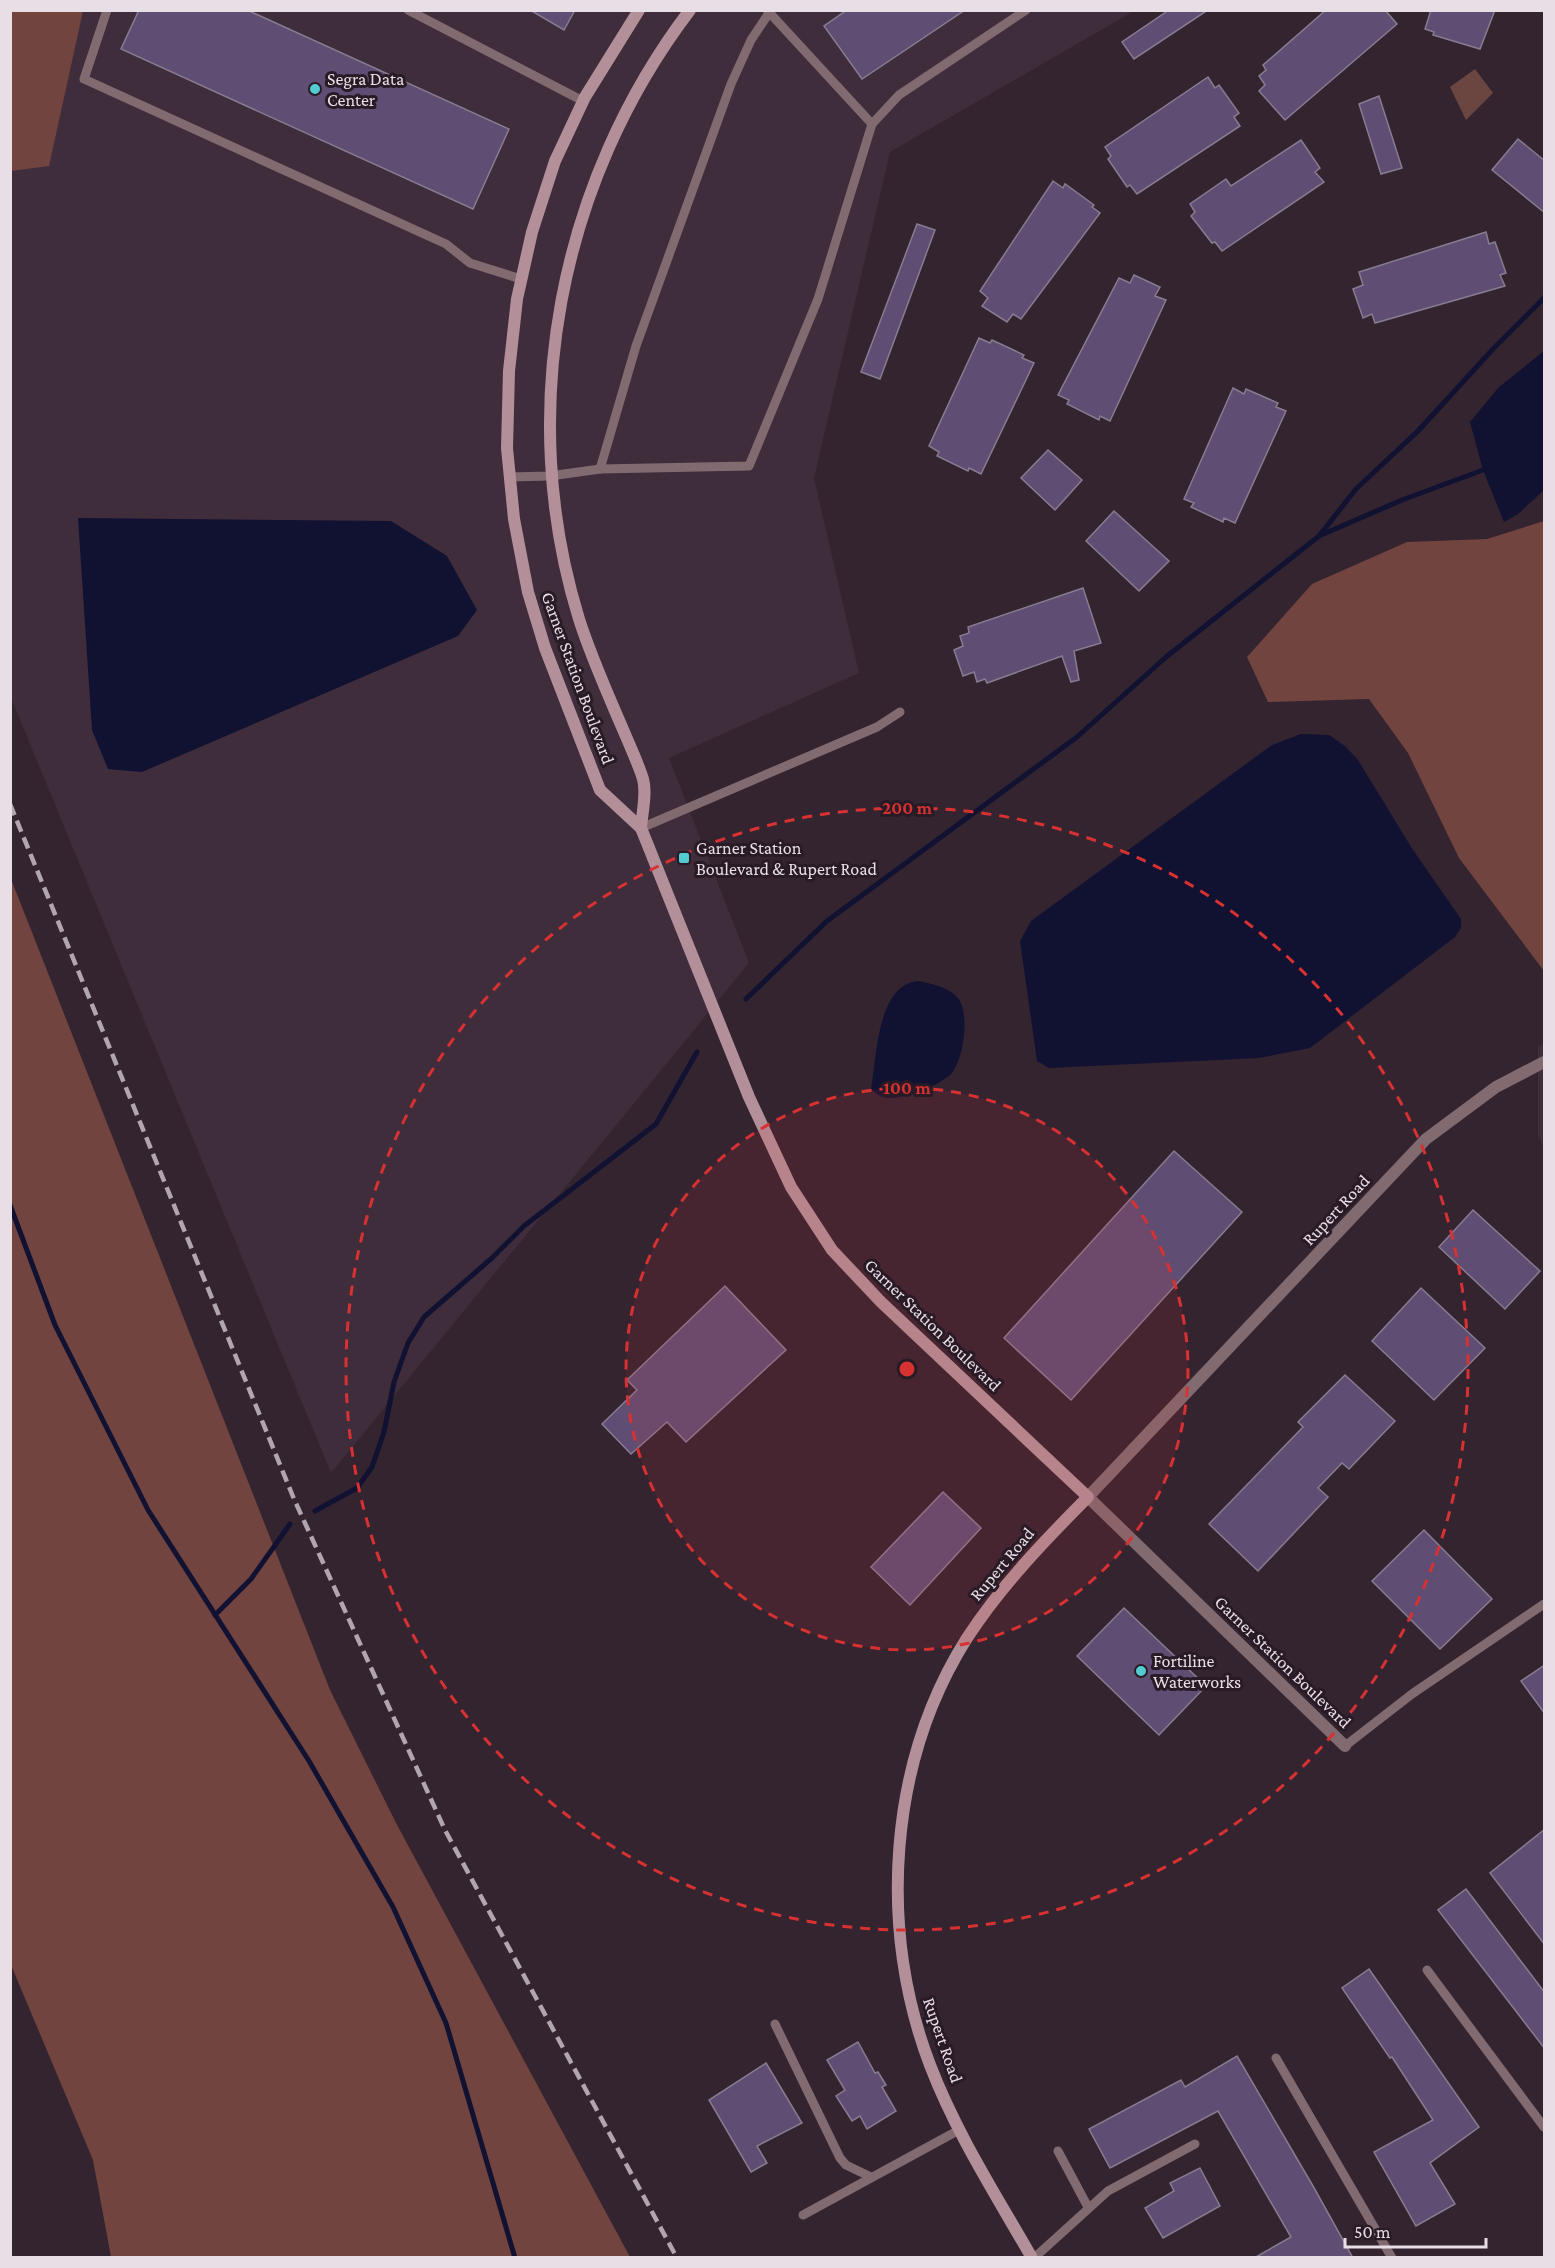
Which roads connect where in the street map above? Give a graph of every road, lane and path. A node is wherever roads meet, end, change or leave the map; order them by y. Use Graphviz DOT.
graph roads {
  1 [pos="107,10"];
  2 [pos="408,10"];
  3 [pos="639,10"];
  4 [pos="690,10"];
  5 [pos="1026,10"];
  6 [pos="768,12"];
  7 [pos="583,101"];
  8 [pos="872,124"];
  9 [pos="521,279"];
  10 [pos="600,469"];
  11 [pos="550,476"];
  12 [pos="509,477"];
  13 [pos="900,712"];
  14 [pos="641,828"];
  15 [pos="1543,1067"];
  16 [pos="1088,1497"];
  17 [pos="1545,1604"];
  18 [pos="1345,1746"];
  19 [pos="1427,1970"];
  20 [pos="776,2024"];
  21 [pos="1276,2058"];
  22 [pos="1545,2127"];
  23 [pos="960,2130"];
  24 [pos="1195,2144"];
  25 [pos="1058,2151"];
  26 [pos="871,2177"];
  27 [pos="1088,2207"];
  28 [pos="803,2215"];
  29 [pos="1033,2258"];
  30 [pos="1392,2258"];
  1 -- 9 [label="lane"];
  2 -- 7 [label="lane"];
  3 -- 7 [label="street, Garner Station Boulevard"];
  4 -- 11 [label="street, Garner Station Boulevard"];
  5 -- 8 [label="lane"];
  6 -- 8 [label="lane"];
  6 -- 10 [label="lane"];
  7 -- 9 [label="street, Garner Station Boulevard"];
  8 -- 10 [label="lane"];
  9 -- 12 [label="street, Garner Station Boulevard"];
  10 -- 11 [label="lane"];
  11 -- 12 [label="lane"];
  11 -- 14 [label="street, Garner Station Boulevard"];
  12 -- 14 [label="street, Garner Station Boulevard"];
  13 -- 14 [label="lane"];
  14 -- 16 [label="street, Garner Station Boulevard"];
  15 -- 16 [label="street, Rupert Road"];
  16 -- 18 [label="street, Garner Station Boulevard"];
  16 -- 23 [label="street, Rupert Road"];
  17 -- 18 [label="lane"];
  19 -- 22 [label="lane"];
  20 -- 26 [label="lane"];
  21 -- 30 [label="lane"];
  23 -- 26 [label="lane"];
  23 -- 29 [label="street, Rupert Road"];
  24 -- 27 [label="lane"];
  25 -- 27 [label="lane"];
  26 -- 28 [label="lane"];
  27 -- 29 [label="lane"];
}
